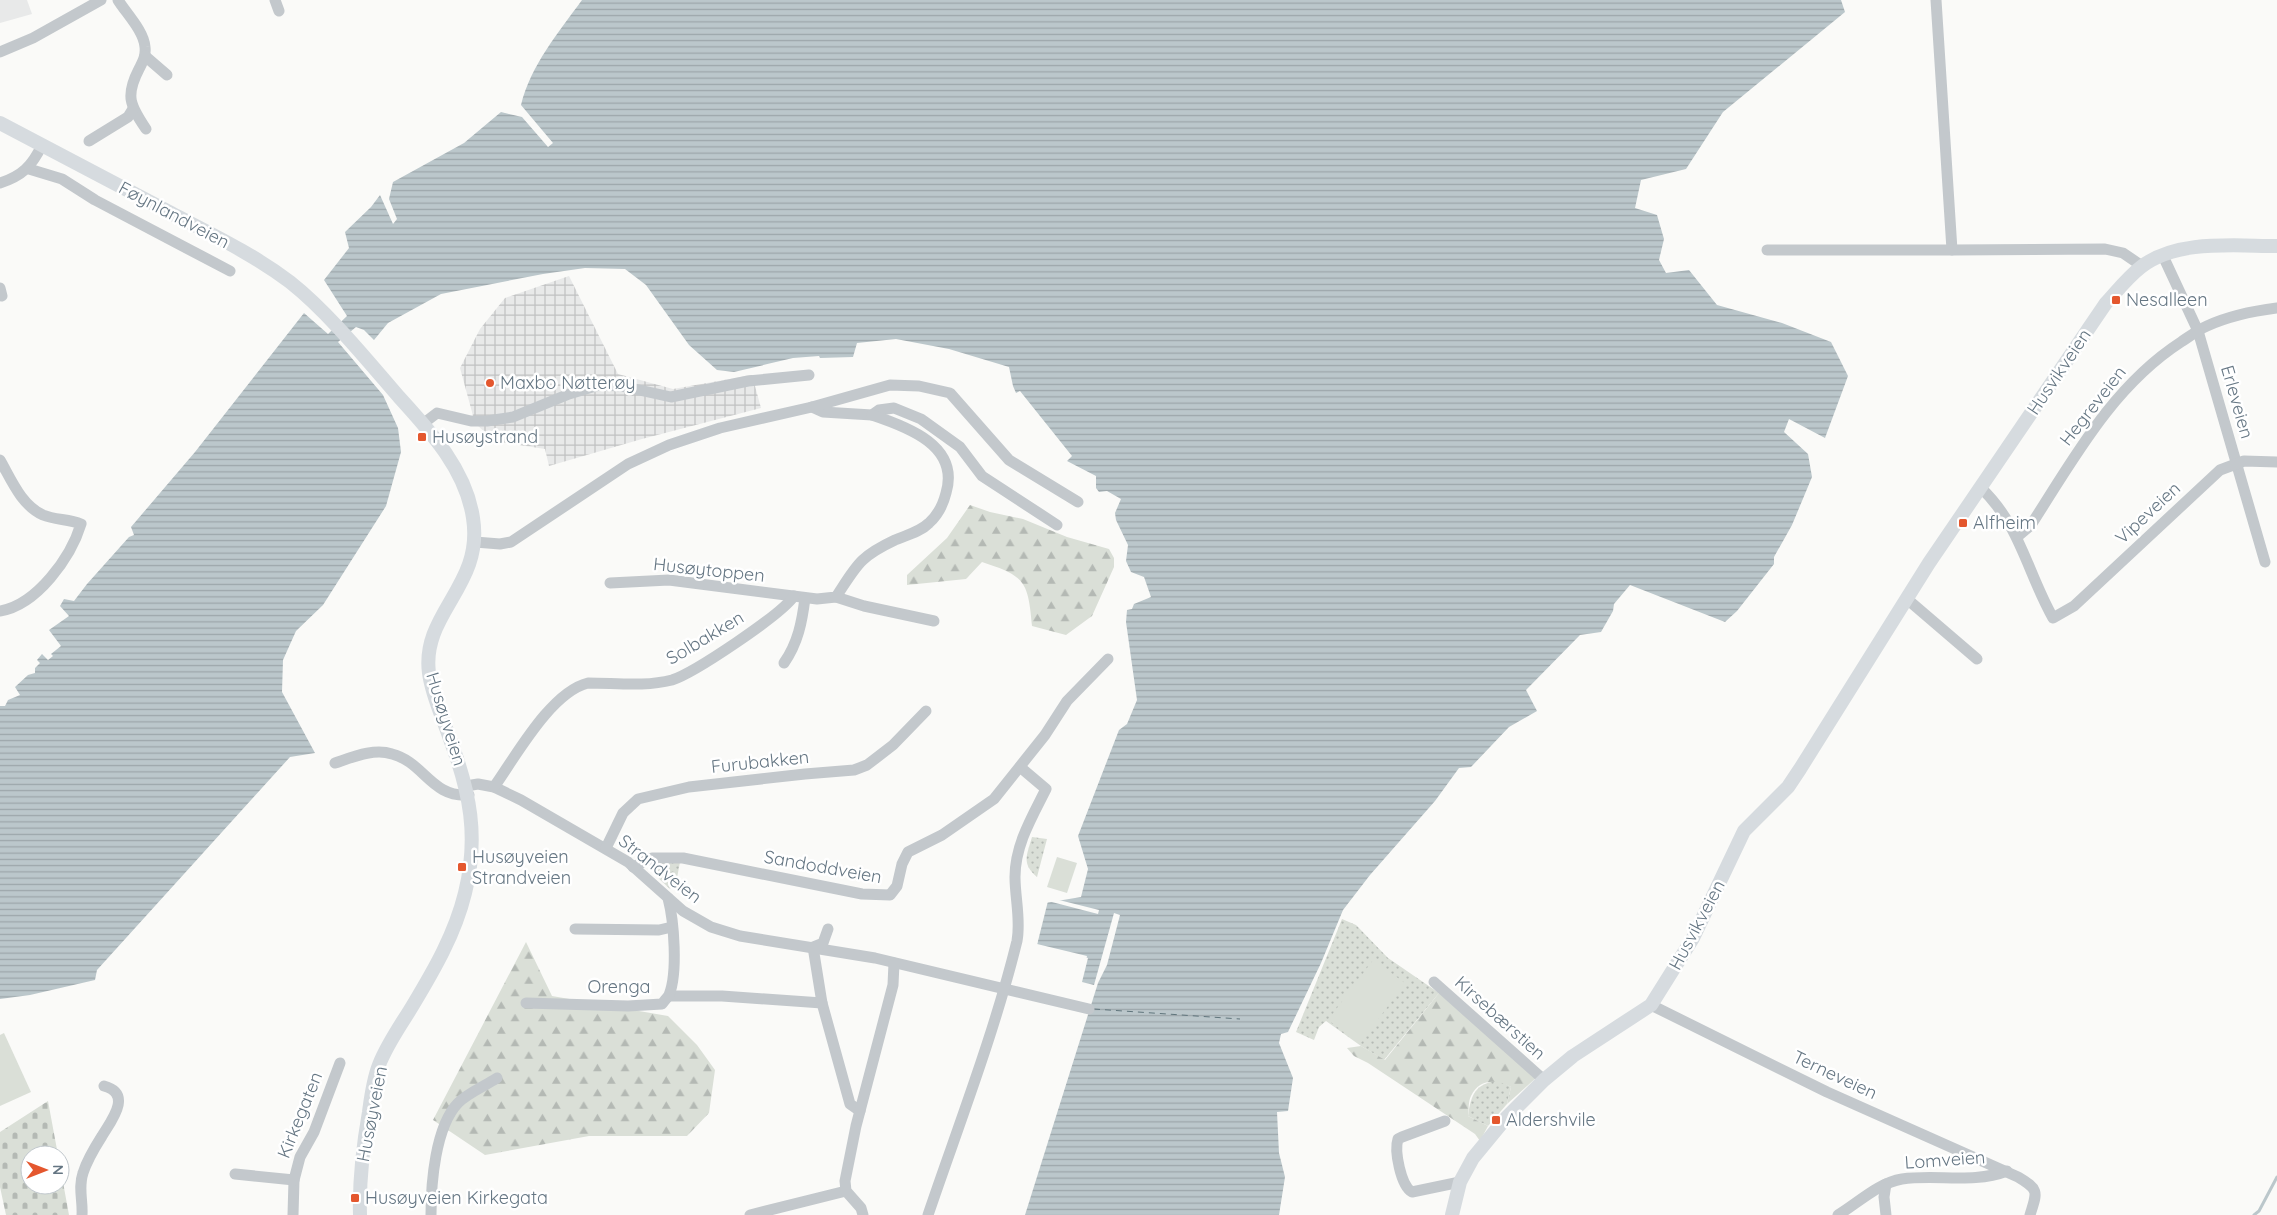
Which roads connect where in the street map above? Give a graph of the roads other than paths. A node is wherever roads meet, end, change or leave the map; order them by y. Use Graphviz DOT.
graph roads {
  1 [pos="101,0"];
  2 [pos="118,0"];
  3 [pos="275,0"];
  4 [pos="1936,0"];
  5 [pos="279,11"];
  6 [pos="0,52"];
  7 [pos="145,56"];
  8 [pos="168,75"];
  9 [pos="133,109"];
  10 [pos="0,123"];
  11 [pos="146,129"];
  12 [pos="89,141"];
  13 [pos="42,145"];
  14 [pos="29,169"];
  15 [pos="0,183"];
  16 [pos="2277,246"];
  17 [pos="1766,250"];
  18 [pos="1952,250"];
  19 [pos="2163,256"];
  20 [pos="2142,266"];
  21 [pos="230,271"];
  22 [pos="2277,308"];
  23 [pos="2198,331"];
  24 [pos="344,337"];
  25 [pos="810,375"];
  26 [pos="812,407"];
  27 [pos="872,414"];
  28 [pos="424,424"];
  29 [pos="0,460"];
  30 [pos="2277,462"];
  31 [pos="2236,463"];
  32 [pos="1980,486"];
  33 [pos="1078,502"];
  34 [pos="1057,524"];
  35 [pos="2018,536"];
  36 [pos="475,542"];
  37 [pos="2265,562"];
  38 [pos="610,584"];
  39 [pos="799,597"];
  40 [pos="836,597"];
  41 [pos="1907,599"];
  42 [pos="0,611"];
  43 [pos="934,621"];
  44 [pos="1108,659"];
  45 [pos="1977,659"];
  46 [pos="784,663"];
  47 [pos="926,711"];
  48 [pos="335,762"];
  49 [pos="1020,767"];
  50 [pos="494,787"];
  51 [pos="468,790"];
  52 [pos="606,848"];
  53 [pos="633,867"];
  54 [pos="668,898"];
  55 [pos="672,927"];
  56 [pos="575,929"];
  57 [pos="828,929"];
  58 [pos="813,947"];
  59 [pos="894,962"];
  60 [pos="1434,982"];
  61 [pos="1004,990"];
  62 [pos="669,996"];
  63 [pos="526,1003"];
  64 [pos="822,1003"];
  65 [pos="1650,1005"];
  66 [pos="1089,1009"];
  67 [pos="340,1063"];
  68 [pos="497,1078"];
  69 [pos="1544,1080"];
  70 [pos="104,1086"];
  71 [pos="860,1111"];
  72 [pos="1445,1121"];
  73 [pos="2007,1171"];
  74 [pos="235,1174"];
  75 [pos="294,1180"];
  76 [pos="1460,1182"];
  77 [pos="1886,1184"];
  78 [pos="846,1191"];
  79 [pos="82,1215"];
  80 [pos="293,1215"];
  81 [pos="360,1215"];
  82 [pos="432,1215"];
  83 [pos="750,1215"];
  84 [pos="863,1215"];
  85 [pos="928,1215"];
  86 [pos="1452,1215"];
  87 [pos="1838,1215"];
  88 [pos="1886,1215"];
  89 [pos="2030,1215"];
  1 -- 6 [label="street"];
  2 -- 7 [label="street"];
  3 -- 5 [label="street"];
  4 -- 18 [label="street"];
  7 -- 8 [label="street"];
  7 -- 9 [label="street"];
  9 -- 11 [label="street"];
  9 -- 12 [label="street"];
  10 -- 13 [label="main road, Føynlandveien"];
  13 -- 14 [label="street"];
  13 -- 24 [label="main road, Føynlandveien"];
  14 -- 15 [label="street"];
  14 -- 21 [label="street"];
  16 -- 19 [label="main road, Husvikveien"];
  17 -- 18 [label="street"];
  18 -- 20 [label="street"];
  19 -- 20 [label="main road, Husvikveien"];
  19 -- 23 [label="street, Erleveien"];
  20 -- 32 [label="main road, Husvikveien"];
  22 -- 23 [label="street, Hegreveien"];
  23 -- 31 [label="street, Erleveien"];
  23 -- 35 [label="street, Hegreveien"];
  24 -- 28 [label="main road, Husøyveien"];
  25 -- 28 [label="street"];
  26 -- 27 [label="street"];
  26 -- 33 [label="street"];
  26 -- 36 [label="street"];
  27 -- 34 [label="street"];
  27 -- 40 [label="street"];
  28 -- 36 [label="main road, Husøyveien"];
  29 -- 42 [label="street"];
  30 -- 31 [label="street, Vipeveien"];
  31 -- 35 [label="street, Vipeveien"];
  31 -- 37 [label="street, Erleveien"];
  32 -- 35 [label="street"];
  32 -- 41 [label="main road, Husvikveien"];
  36 -- 51 [label="main road, Husøyveien"];
  38 -- 39 [label="street, Husøytoppen"];
  39 -- 40 [label="street, Husøytoppen"];
  39 -- 46 [label="street"];
  39 -- 50 [label="street, Solbakken"];
  40 -- 43 [label="street, Husøytoppen"];
  41 -- 45 [label="street"];
  41 -- 65 [label="main road, Husvikveien"];
  44 -- 49 [label="street, Sandoddveien"];
  47 -- 52 [label="street, Furubakken"];
  48 -- 51 [label="street, Husøyveien"];
  49 -- 53 [label="street, Sandoddveien"];
  49 -- 61 [label="street"];
  50 -- 51 [label="street, Strandveien"];
  50 -- 52 [label="street, Strandveien"];
  51 -- 81 [label="main road, Husøyveien"];
  52 -- 53 [label="street, Strandveien"];
  53 -- 54 [label="street, Strandveien"];
  54 -- 55 [label="street, Orenga"];
  54 -- 58 [label="street, Strandveien"];
  55 -- 56 [label="street"];
  55 -- 62 [label="street, Orenga"];
  57 -- 58 [label="street"];
  58 -- 59 [label="street, Strandveien"];
  58 -- 64 [label="street"];
  59 -- 61 [label="street, Strandveien"];
  59 -- 71 [label="street"];
  60 -- 69 [label="street, Kirsebærstien"];
  61 -- 66 [label="street, Strandveien"];
  61 -- 85 [label="street"];
  62 -- 63 [label="street, Orenga"];
  62 -- 64 [label="street"];
  64 -- 71 [label="street"];
  65 -- 69 [label="main road, Husvikveien"];
  65 -- 73 [label="street, Terneveien"];
  67 -- 75 [label="street, Kirkegaten"];
  68 -- 82 [label="street"];
  69 -- 76 [label="main road, Husvikveien"];
  70 -- 79 [label="street"];
  71 -- 78 [label="street"];
  72 -- 76 [label="street"];
  73 -- 77 [label="street, Lomveien"];
  73 -- 89 [label="street, Terneveien"];
  74 -- 75 [label="street, Kirkegaten"];
  75 -- 80 [label="street, Kirkegaten"];
  76 -- 86 [label="main road, Husvikveien"];
  77 -- 87 [label="street, Lomveien"];
  77 -- 88 [label="street, Lomveien"];
  78 -- 83 [label="street"];
  78 -- 84 [label="street"];
}
